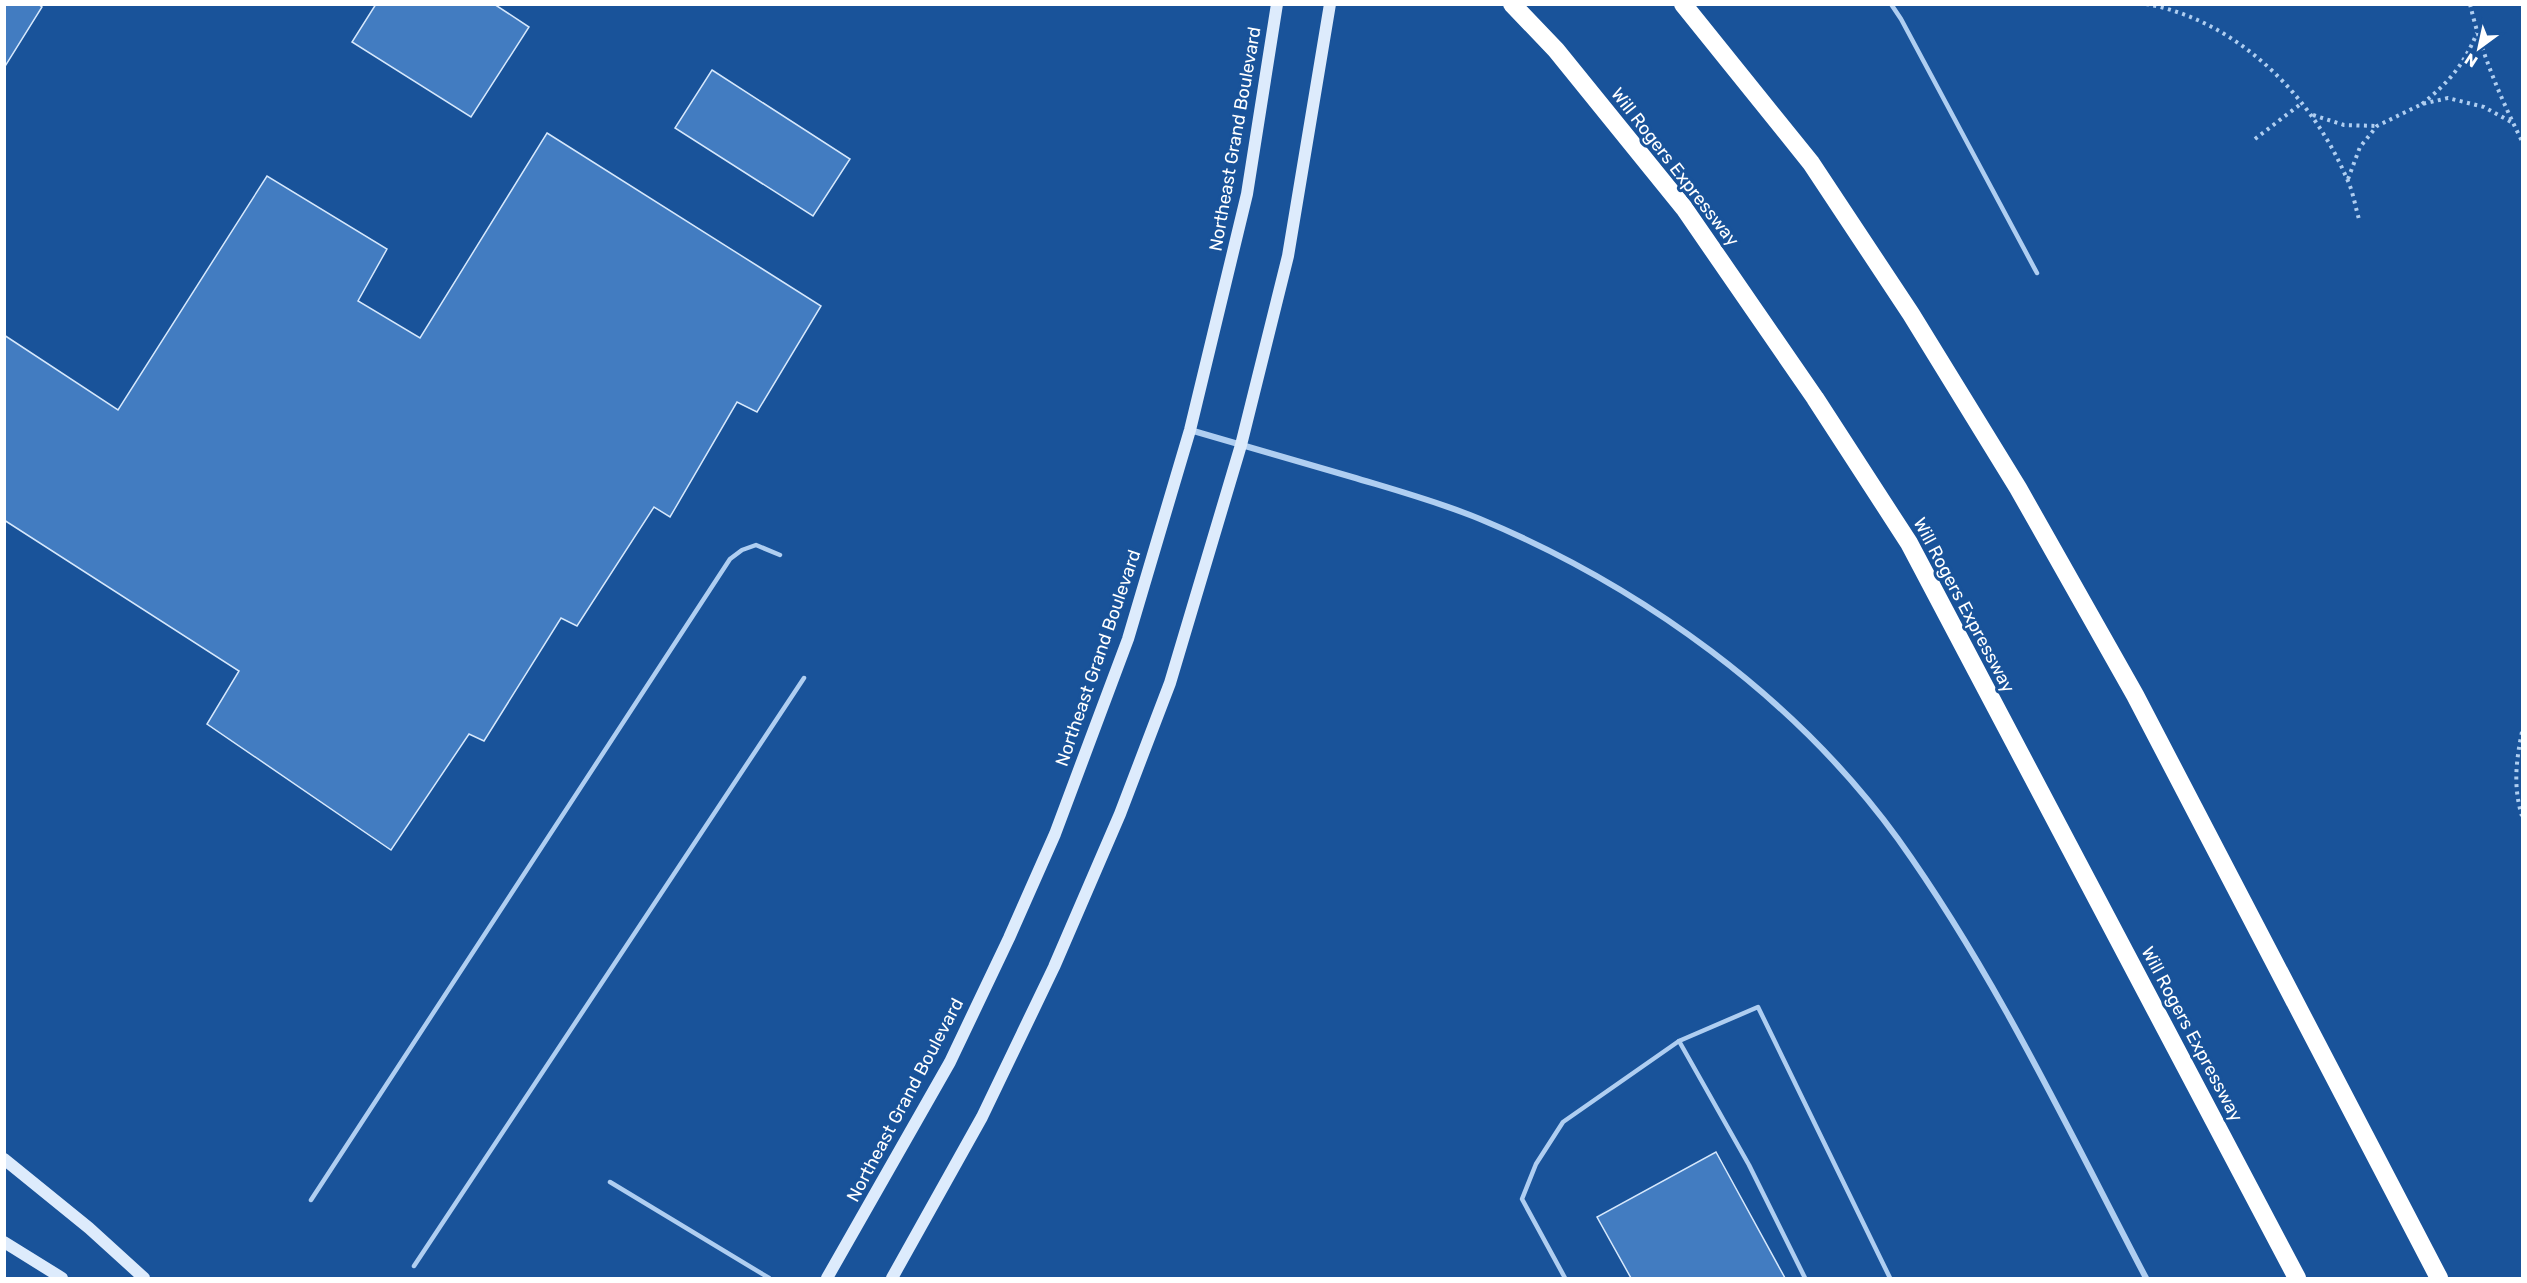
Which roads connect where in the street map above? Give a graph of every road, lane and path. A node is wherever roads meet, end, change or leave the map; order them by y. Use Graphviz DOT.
graph roads {
  1 [pos="1277,4"];
  2 [pos="1330,4"];
  3 [pos="1512,4"];
  4 [pos="1683,4"];
  5 [pos="1891,4"];
  6 [pos="2146,4"];
  7 [pos="2470,4"];
  8 [pos="2477,33"];
  9 [pos="2302,103"];
  10 [pos="2421,104"];
  11 [pos="2313,115"];
  12 [pos="2514,123"];
  13 [pos="2377,126"];
  14 [pos="2255,140"];
  15 [pos="2523,141"];
  16 [pos="2348,179"];
  17 [pos="2359,219"];
  18 [pos="2037,273"];
  19 [pos="1190,430"];
  20 [pos="1241,445"];
  21 [pos="780,555"];
  22 [pos="804,678"];
  23 [pos="2523,732"];
  24 [pos="2523,816"];
  25 [pos="1679,1041"];
  26 [pos="4,1159"];
  27 [pos="610,1182"];
  28 [pos="311,1200"];
  29 [pos="4,1242"];
  30 [pos="414,1266"];
  31 [pos="62,1278"];
  32 [pos="144,1278"];
  33 [pos="769,1278"];
  34 [pos="827,1278"];
  35 [pos="892,1278"];
  36 [pos="1565,1278"];
  37 [pos="1805,1278"];
  38 [pos="1890,1278"];
  39 [pos="2146,1278"];
  40 [pos="2297,1278"];
  41 [pos="2439,1278"];
  1 -- 19 [label="street, Northeast Grand Boulevard"];
  2 -- 20 [label="street"];
  3 -- 40 [label="highway, Will Rogers Expressway"];
  4 -- 41 [label="highway"];
  5 -- 18 [label="lane"];
  6 -- 9 [label="path"];
  7 -- 8 [label="path"];
  8 -- 10 [label="path"];
  8 -- 12 [label="path"];
  9 -- 11 [label="path"];
  9 -- 14 [label="path"];
  10 -- 12 [label="path"];
  10 -- 13 [label="path"];
  11 -- 13 [label="path"];
  11 -- 16 [label="path"];
  12 -- 15 [label="path"];
  13 -- 16 [label="path"];
  16 -- 17 [label="path"];
  19 -- 20 [label="street"];
  19 -- 34 [label="street, Northeast Grand Boulevard"];
  20 -- 35 [label="street"];
  20 -- 39 [label="street"];
  21 -- 28 [label="lane"];
  22 -- 30 [label="lane"];
  23 -- 24 [label="path"];
  25 -- 36 [label="lane"];
  25 -- 37 [label="lane"];
  25 -- 38 [label="lane"];
  26 -- 32 [label="street"];
  27 -- 33 [label="lane"];
  29 -- 31 [label="street"];
}
